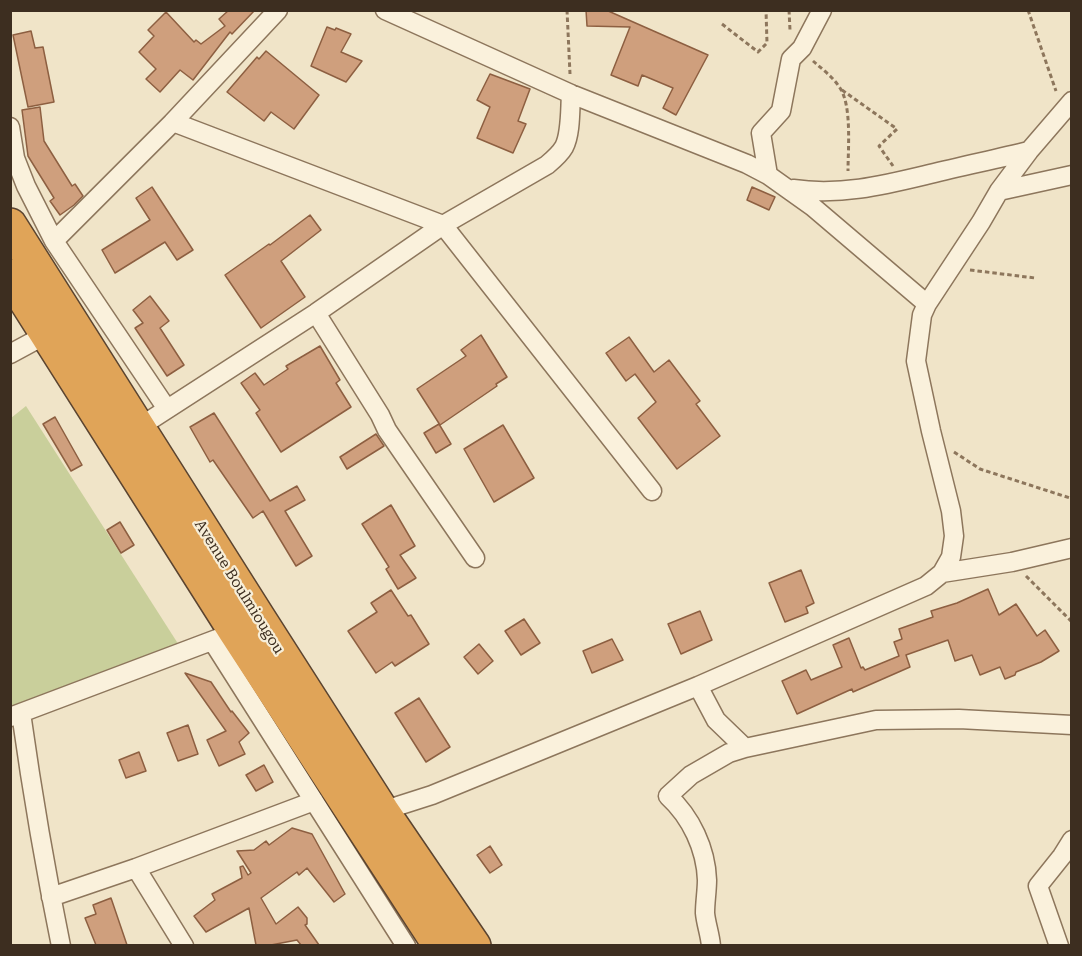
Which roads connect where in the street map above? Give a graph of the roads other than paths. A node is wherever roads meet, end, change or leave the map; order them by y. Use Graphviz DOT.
graph roads {
  1 [pos="278,10"];
  2 [pos="385,10"];
  3 [pos="822,10"];
  4 [pos="571,94"];
  5 [pos="1067,107"];
  6 [pos="173,122"];
  7 [pos="10,127"];
  8 [pos="1029,151"];
  9 [pos="768,175"];
  10 [pos="1071,175"];
  11 [pos="789,189"];
  12 [pos="999,191"];
  13 [pos="10,225"];
  14 [pos="443,225"];
  15 [pos="54,241"];
  16 [pos="10,276"];
  17 [pos="927,304"];
  18 [pos="316,312"];
  19 [pos="47,334"];
  20 [pos="10,354"];
  21 [pos="167,409"];
  22 [pos="138,428"];
  23 [pos="652,491"];
  24 [pos="1071,548"];
  25 [pos="475,558"];
  26 [pos="942,573"];
  27 [pos="224,637"];
  28 [pos="698,686"];
  29 [pos="16,715"];
  30 [pos="1071,725"];
  31 [pos="745,748"];
  32 [pos="314,801"];
  33 [pos="382,811"];
  34 [pos="1071,840"];
  35 [pos="136,868"];
  36 [pos="51,897"];
  37 [pos="61,945"];
  38 [pos="184,945"];
  39 [pos="406,945"];
  40 [pos="440,945"];
  41 [pos="474,945"];
  42 [pos="711,945"];
  43 [pos="1059,945"];
  1 -- 6 [label="street"];
  2 -- 4 [label="street"];
  3 -- 9 [label="street"];
  4 -- 9 [label="street"];
  4 -- 14 [label="street"];
  5 -- 8 [label="street"];
  6 -- 14 [label="street"];
  6 -- 15 [label="street"];
  7 -- 15 [label="street"];
  8 -- 11 [label="street"];
  8 -- 12 [label="street"];
  9 -- 11 [label="street"];
  10 -- 12 [label="street"];
  11 -- 17 [label="street"];
  12 -- 17 [label="street"];
  13 -- 22 [label="highway, Avenue Boulmiougou"];
  14 -- 18 [label="street"];
  14 -- 23 [label="street"];
  15 -- 21 [label="street"];
  16 -- 19 [label="highway, Avenue Boulmiougou"];
  17 -- 26 [label="street"];
  18 -- 21 [label="street"];
  18 -- 25 [label="street"];
  19 -- 20 [label="street"];
  19 -- 27 [label="highway, Avenue Boulmiougou"];
  21 -- 22 [label="street"];
  22 -- 33 [label="highway, Avenue Boulmiougou"];
  24 -- 26 [label="street"];
  26 -- 28 [label="street"];
  27 -- 29 [label="street"];
  27 -- 32 [label="street"];
  27 -- 40 [label="highway, Avenue Boulmiougou"];
  28 -- 31 [label="street"];
  28 -- 33 [label="street"];
  29 -- 36 [label="street"];
  30 -- 31 [label="street"];
  31 -- 42 [label="street"];
  32 -- 35 [label="street"];
  32 -- 39 [label="street"];
  33 -- 41 [label="highway, Avenue Boulmiougou"];
  34 -- 43 [label="street"];
  35 -- 36 [label="street"];
  35 -- 38 [label="street"];
  36 -- 37 [label="street"];
}
